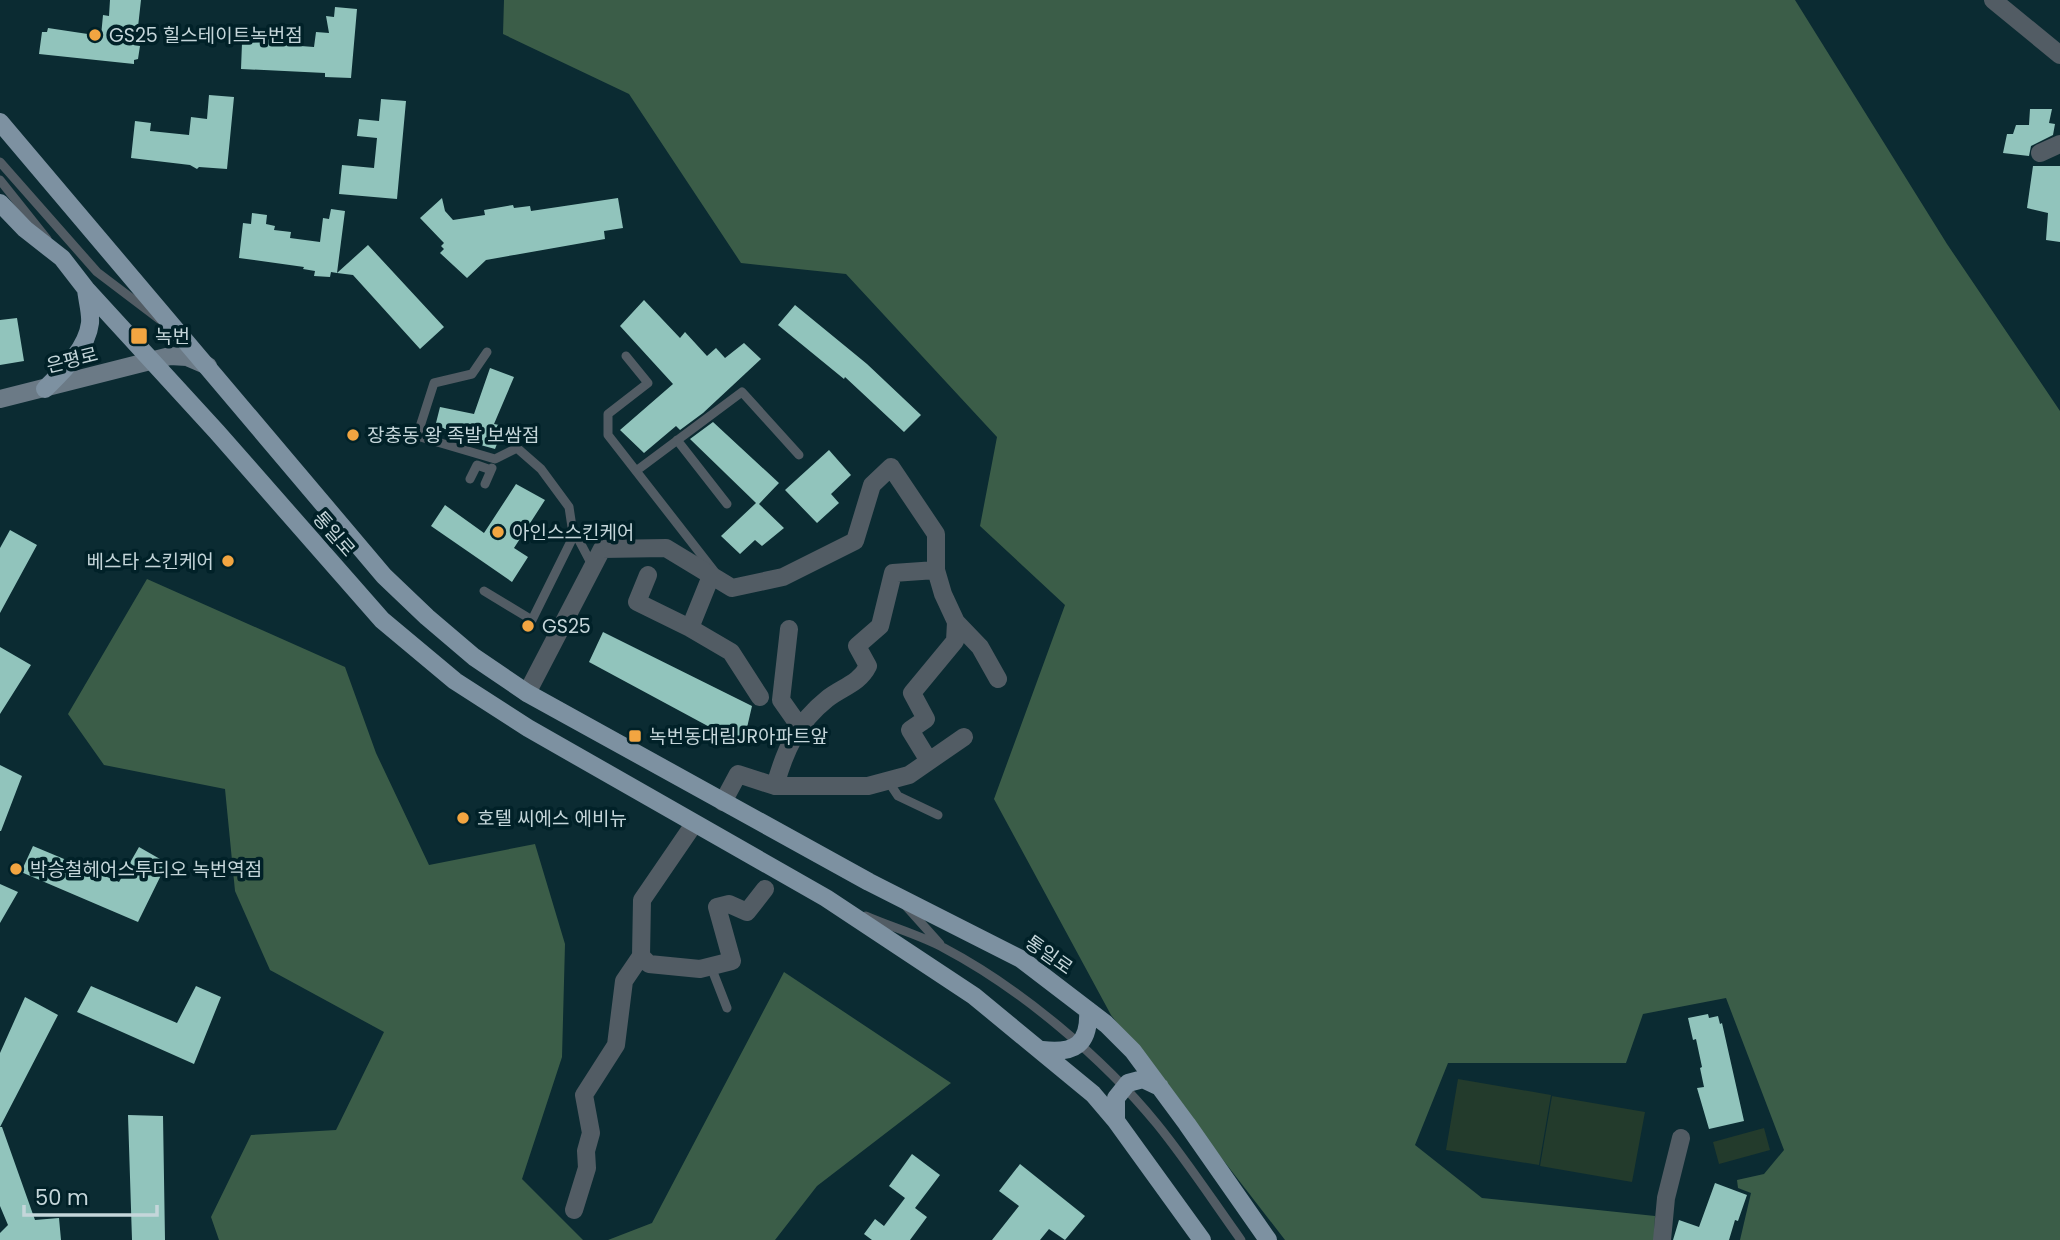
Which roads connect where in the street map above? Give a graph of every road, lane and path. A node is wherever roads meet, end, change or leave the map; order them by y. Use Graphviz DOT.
graph roads {
  1 [pos="1993,0"];
  2 [pos="2060,55"];
  3 [pos="0,122"];
  4 [pos="2060,144"];
  5 [pos="2040,153"];
  6 [pos="0,162"];
  7 [pos="0,180"];
  8 [pos="0,203"];
  9 [pos="62,258"];
  10 [pos="86,289"];
  11 [pos="179,335"];
  12 [pos="487,352"];
  13 [pos="626,356"];
  14 [pos="153,361"];
  15 [pos="208,366"];
  16 [pos="45,389"];
  17 [pos="0,399"];
  18 [pos="677,440"];
  19 [pos="799,455"];
  20 [pos="495,459"];
  21 [pos="491,470"];
  22 [pos="636,471"];
  23 [pos="470,479"];
  24 [pos="485,484"];
  25 [pos="727,504"];
  26 [pos="575,533"];
  27 [pos="593,567"];
  28 [pos="936,570"];
  29 [pos="648,575"];
  30 [pos="717,580"];
  31 [pos="484,591"];
  32 [pos="956,622"];
  33 [pos="690,628"];
  34 [pos="789,629"];
  35 [pos="998,679"];
  36 [pos="527,692"];
  37 [pos="760,697"];
  38 [pos="800,727"];
  39 [pos="964,737"];
  40 [pos="929,761"];
  41 [pos="888,781"];
  42 [pos="775,786"];
  43 [pos="723,802"];
  44 [pos="938,815"];
  45 [pos="694,824"];
  46 [pos="765,889"];
  47 [pos="897,896"];
  48 [pos="826,898"];
  49 [pos="944,948"];
  50 [pos="641,956"];
  51 [pos="711,967"];
  52 [pos="727,1008"];
  53 [pos="1088,1010"];
  54 [pos="1080,1043"];
  55 [pos="1042,1050"];
  56 [pos="1124,1087"];
  57 [pos="1160,1087"];
  58 [pos="1116,1121"];
  59 [pos="1681,1138"];
  60 [pos="574,1210"];
  61 [pos="1202,1240"];
  62 [pos="1241,1240"];
  63 [pos="1268,1240"];
  64 [pos="1662,1240"];
  1 -- 2 [label="street"];
  3 -- 11 [label="main road, 통일로"];
  4 -- 5 [label="street"];
  6 -- 11 [label="lane"];
  7 -- 9 [label="lane"];
  8 -- 9 [label="main road, 통일로"];
  9 -- 10 [label="main road, 통일로"];
  10 -- 14 [label="main road, 통일로"];
  10 -- 16 [label="main road"];
  11 -- 15 [label="main road, 통일로"];
  12 -- 20 [label="lane"];
  13 -- 22 [label="lane"];
  14 -- 15 [label="main road, 은평로"];
  14 -- 16 [label="main road, 은평로"];
  14 -- 45 [label="main road, 통일로"];
  15 -- 36 [label="main road, 통일로"];
  16 -- 17 [label="main road, 은평로"];
  18 -- 19 [label="lane"];
  18 -- 22 [label="lane"];
  18 -- 25 [label="lane"];
  20 -- 21 [label="lane"];
  20 -- 26 [label="lane"];
  21 -- 23 [label="lane"];
  21 -- 24 [label="lane"];
  22 -- 30 [label="lane"];
  26 -- 27 [label="lane"];
  26 -- 31 [label="lane"];
  27 -- 30 [label="street"];
  27 -- 36 [label="street"];
  28 -- 30 [label="street"];
  28 -- 32 [label="street"];
  28 -- 38 [label="street"];
  29 -- 33 [label="street"];
  30 -- 33 [label="street"];
  32 -- 35 [label="street"];
  32 -- 40 [label="street"];
  33 -- 37 [label="street"];
  34 -- 38 [label="street"];
  36 -- 43 [label="main road, 통일로"];
  38 -- 42 [label="street"];
  39 -- 40 [label="street"];
  40 -- 41 [label="street"];
  41 -- 42 [label="street"];
  41 -- 44 [label="lane"];
  42 -- 43 [label="street"];
  43 -- 47 [label="main road, 통일로"];
  45 -- 48 [label="main road, 통일로"];
  45 -- 50 [label="street"];
  46 -- 51 [label="street"];
  47 -- 49 [label="lane"];
  47 -- 53 [label="main road, 통일로"];
  48 -- 49 [label="lane"];
  48 -- 55 [label="main road, 통일로"];
  49 -- 54 [label="lane"];
  50 -- 51 [label="street"];
  50 -- 60 [label="street"];
  51 -- 52 [label="lane"];
  53 -- 54 [label="main road"];
  53 -- 57 [label="main road, 통일로"];
  54 -- 55 [label="main road"];
  54 -- 56 [label="lane"];
  55 -- 58 [label="main road, 통일로"];
  56 -- 57 [label="main road"];
  56 -- 58 [label="main road"];
  56 -- 62 [label="lane"];
  57 -- 63 [label="main road, 통일로"];
  58 -- 61 [label="main road, 통일로"];
  59 -- 64 [label="street"];
}
